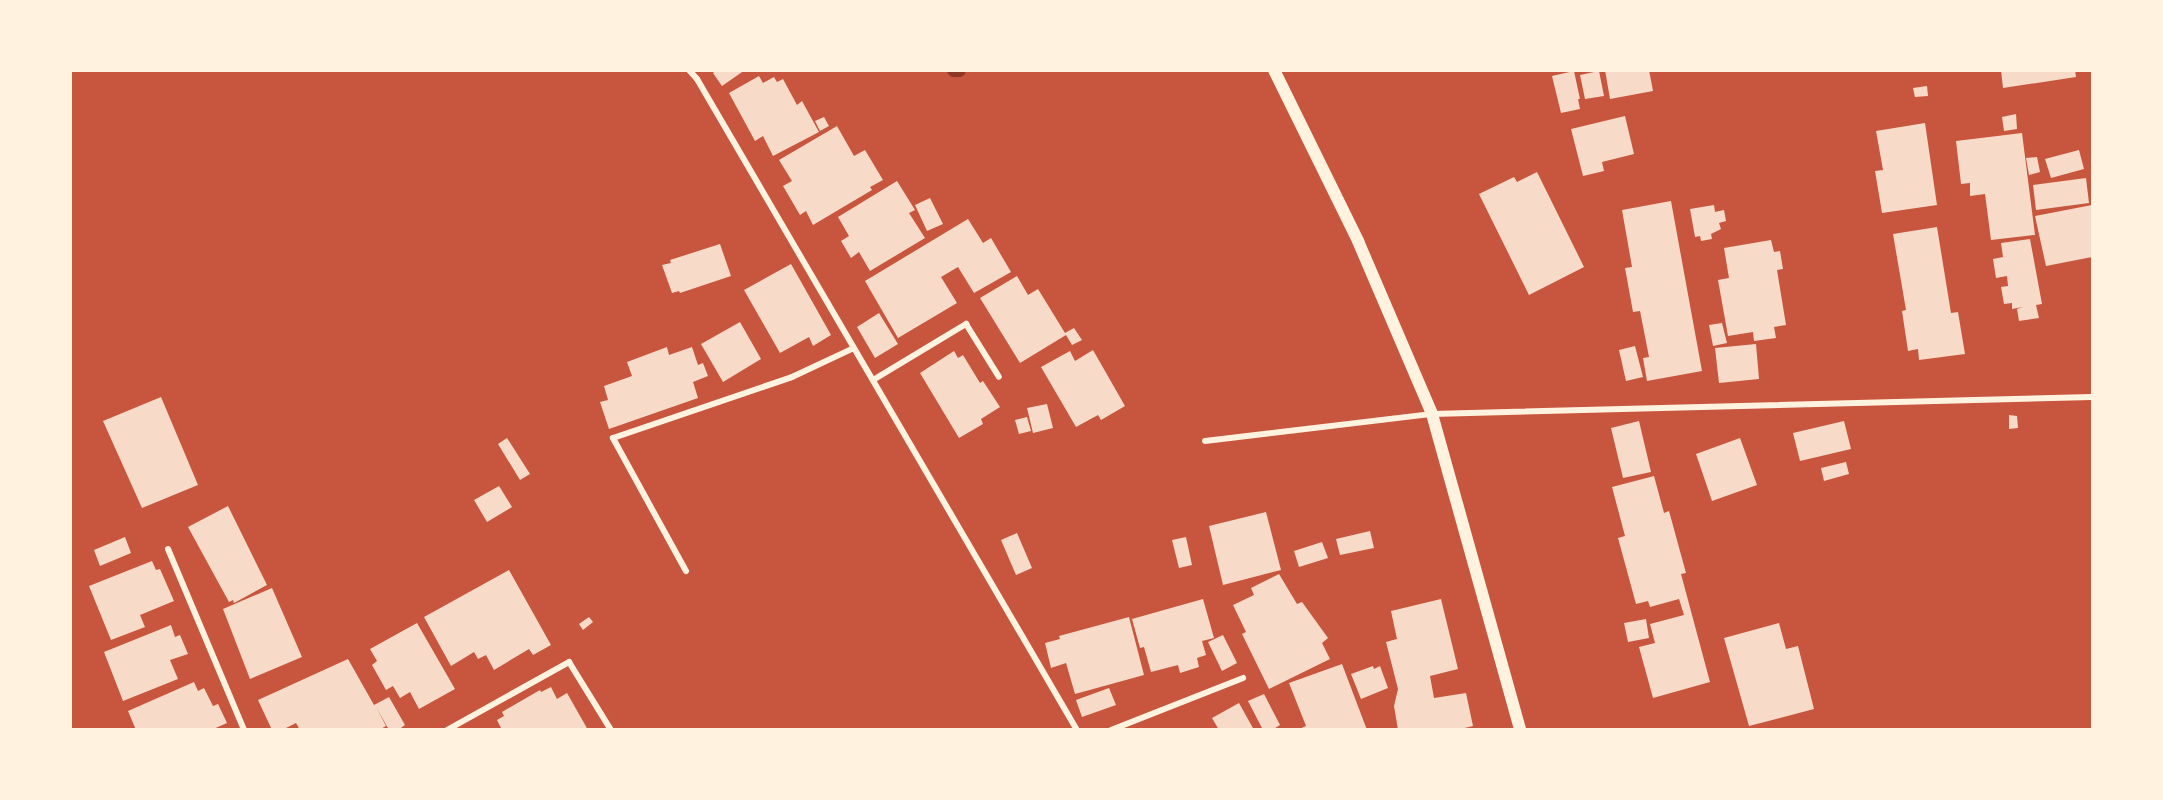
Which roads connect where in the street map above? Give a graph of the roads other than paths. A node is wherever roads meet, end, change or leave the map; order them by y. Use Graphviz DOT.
graph roads {
  1 [pos="689,70"];
  2 [pos="1274,70"];
  3 [pos="854,348"];
  4 [pos="999,377"];
  5 [pos="873,380"];
  6 [pos="2092,397"];
  7 [pos="1432,414"];
  8 [pos="1205,441"];
  9 [pos="168,549"];
  10 [pos="686,571"];
  11 [pos="1243,678"];
  12 [pos="244,729"];
  13 [pos="447,729"];
  14 [pos="611,729"];
  15 [pos="1077,729"];
  16 [pos="1111,729"];
  17 [pos="1520,729"];
  1 -- 3 [label="street"];
  2 -- 7 [label="main road"];
  3 -- 5 [label="street"];
  3 -- 10 [label="street"];
  4 -- 5 [label="street"];
  5 -- 15 [label="street"];
  6 -- 7 [label="street"];
  7 -- 8 [label="street"];
  7 -- 17 [label="main road"];
  9 -- 12 [label="street"];
  11 -- 16 [label="street"];
  13 -- 14 [label="street"];
}
